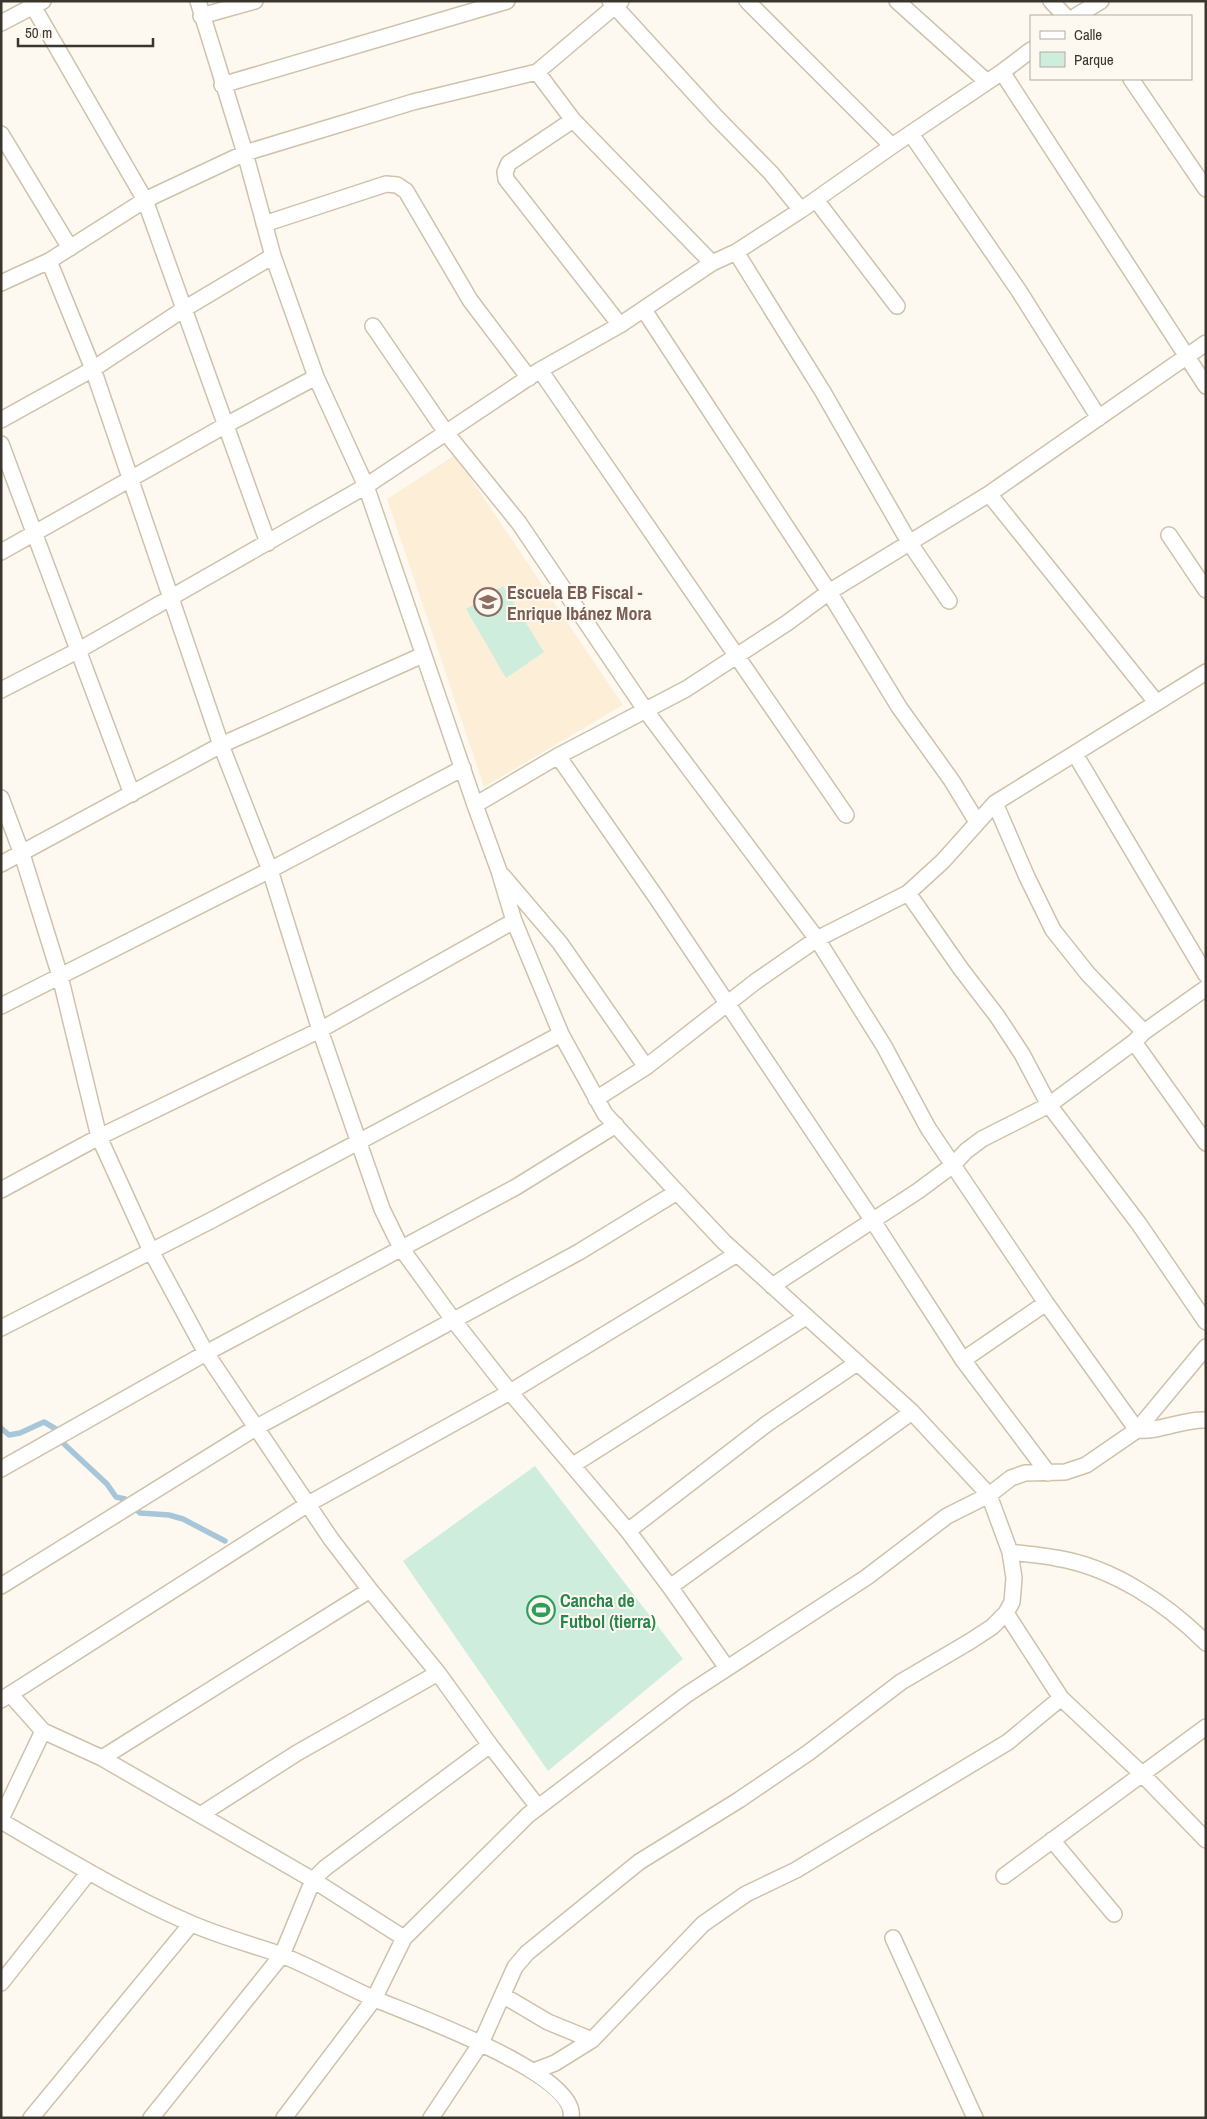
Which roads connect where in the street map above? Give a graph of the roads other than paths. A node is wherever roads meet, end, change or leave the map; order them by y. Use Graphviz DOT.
graph roads {
  1 [pos="254,1"];
  2 [pos="507,1"];
  3 [pos="747,1"];
  4 [pos="897,1"];
  5 [pos="1051,1"];
  6 [pos="1101,1"];
  7 [pos="35,3"];
  8 [pos="615,3"];
  9 [pos="200,9"];
  10 [pos="1065,15"];
  11 [pos="1084,15"];
  12 [pos="1,23"];
  13 [pos="1030,51"];
  14 [pos="537,72"];
  15 [pos="1002,72"];
  16 [pos="1132,80"];
  17 [pos="986,81"];
  18 [pos="222,85"];
  19 [pos="573,120"];
  20 [pos="1,134"];
  21 [pos="911,134"];
  22 [pos="892,146"];
  23 [pos="245,153"];
  24 [pos="1206,189"];
  25 [pos="145,200"];
  26 [pos="816,200"];
  27 [pos="801,210"];
  28 [pos="264,224"];
  29 [pos="70,248"];
  30 [pos="736,252"];
  31 [pos="273,256"];
  32 [pos="49,261"];
  33 [pos="712,264"];
  34 [pos="1,283"];
  35 [pos="897,306"];
  36 [pos="184,309"];
  37 [pos="644,310"];
  38 [pos="620,325"];
  39 [pos="373,326"];
  40 [pos="1206,342"];
  41 [pos="1186,357"];
  42 [pos="93,369"];
  43 [pos="535,374"];
  44 [pos="316,377"];
  45 [pos="1206,386"];
  46 [pos="1099,418"];
  47 [pos="1,420"];
  48 [pos="226,425"];
  49 [pos="447,434"];
  50 [pos="1,444"];
  51 [pos="129,479"];
  52 [pos="366,486"];
  53 [pos="990,494"];
  54 [pos="35,534"];
  55 [pos="1169,536"];
  56 [pos="909,542"];
  57 [pos="268,544"];
  58 [pos="1,552"];
  59 [pos="1206,590"];
  60 [pos="829,592"];
  61 [pos="171,596"];
  62 [pos="949,601"];
  63 [pos="80,650"];
  64 [pos="423,655"];
  65 [pos="737,656"];
  66 [pos="1206,672"];
  67 [pos="1,690"];
  68 [pos="1156,702"];
  69 [pos="646,711"];
  70 [pos="221,745"];
  71 [pos="1074,754"];
  72 [pos="558,756"];
  73 [pos="463,768"];
  74 [pos="132,794"];
  75 [pos="1,798"];
  76 [pos="995,803"];
  77 [pos="475,805"];
  78 [pos="846,815"];
  79 [pos="977,822"];
  80 [pos="22,854"];
  81 [pos="1,864"];
  82 [pos="270,870"];
  83 [pos="499,871"];
  84 [pos="908,893"];
  85 [pos="514,921"];
  86 [pos="817,938"];
  87 [pos="1206,975"];
  88 [pos="60,976"];
  89 [pos="1206,988"];
  90 [pos="727,1004"];
  91 [pos="1,1006"];
  92 [pos="320,1030"];
  93 [pos="561,1034"];
  94 [pos="1139,1037"];
  95 [pos="646,1067"];
  96 [pos="596,1099"];
  97 [pos="1049,1105"];
  98 [pos="616,1125"];
  99 [pos="99,1137"];
  100 [pos="359,1143"];
  101 [pos="1206,1143"];
  102 [pos="953,1165"];
  103 [pos="1,1190"];
  104 [pos="677,1192"];
  105 [pos="873,1221"];
  106 [pos="401,1248"];
  107 [pos="152,1251"];
  108 [pos="737,1254"];
  109 [pos="772,1286"];
  110 [pos="1046,1303"];
  111 [pos="806,1317"];
  112 [pos="454,1321"];
  113 [pos="1206,1322"];
  114 [pos="1,1328"];
  115 [pos="1206,1347"];
  116 [pos="206,1353"];
  117 [pos="963,1360"];
  118 [pos="857,1363"];
  119 [pos="510,1392"];
  120 [pos="912,1412"];
  121 [pos="1206,1420"];
  122 [pos="257,1427"];
  123 [pos="1138,1430"];
  124 [pos="573,1465"];
  125 [pos="1,1469"];
  126 [pos="1048,1473"];
  127 [pos="989,1495"];
  128 [pos="308,1504"];
  129 [pos="628,1531"];
  130 [pos="1010,1552"];
  131 [pos="1,1586"];
  132 [pos="670,1587"];
  133 [pos="370,1590"];
  134 [pos="1006,1613"];
  135 [pos="1206,1643"];
  136 [pos="727,1668"];
  137 [pos="438,1673"];
  138 [pos="6,1698"];
  139 [pos="1061,1698"];
  140 [pos="1206,1728"];
  141 [pos="43,1731"];
  142 [pos="490,1745"];
  143 [pos="102,1758"];
  144 [pos="1142,1774"];
  145 [pos="538,1807"];
  146 [pos="200,1815"];
  147 [pos="1,1820"];
  148 [pos="1052,1840"];
  149 [pos="1206,1840"];
  150 [pos="89,1872"];
  151 [pos="1004,1876"];
  152 [pos="313,1880"];
  153 [pos="1114,1914"];
  154 [pos="191,1924"];
  155 [pos="404,1938"];
  156 [pos="893,1938"];
  157 [pos="282,1955"];
  158 [pos="1,1983"];
  159 [pos="504,1996"];
  160 [pos="374,1999"];
  161 [pos="592,2040"];
  162 [pos="481,2044"];
  163 [pos="534,2071"];
  164 [pos="31,2118"];
  165 [pos="151,2118"];
  166 [pos="284,2118"];
  167 [pos="431,2118"];
  168 [pos="570,2118"];
  169 [pos="975,2118"];
  1 -- 9 [label="street"];
  2 -- 18 [label="street"];
  3 -- 22 [label="street"];
  4 -- 17 [label="street"];
  5 -- 10 [label="street"];
  6 -- 11 [label="street"];
  7 -- 12 [label="street"];
  7 -- 25 [label="street"];
  8 -- 14 [label="street"];
  8 -- 27 [label="street"];
  9 -- 18 [label="street"];
  13 -- 15 [label="street"];
  14 -- 19 [label="street"];
  14 -- 23 [label="street"];
  15 -- 17 [label="street"];
  15 -- 41 [label="street"];
  16 -- 24 [label="street"];
  17 -- 21 [label="street"];
  18 -- 23 [label="street"];
  19 -- 33 [label="street"];
  19 -- 38 [label="street"];
  20 -- 29 [label="street"];
  21 -- 22 [label="street"];
  21 -- 46 [label="street"];
  22 -- 26 [label="street"];
  23 -- 25 [label="street"];
  23 -- 28 [label="street"];
  25 -- 29 [label="street"];
  25 -- 36 [label="street"];
  26 -- 27 [label="street"];
  26 -- 35 [label="street"];
  27 -- 30 [label="street"];
  28 -- 31 [label="street"];
  28 -- 43 [label="street"];
  29 -- 32 [label="street"];
  30 -- 33 [label="street"];
  30 -- 56 [label="street"];
  31 -- 36 [label="street"];
  31 -- 44 [label="street"];
  32 -- 34 [label="street"];
  32 -- 42 [label="street"];
  33 -- 37 [label="street"];
  36 -- 42 [label="street"];
  36 -- 48 [label="street"];
  37 -- 38 [label="street"];
  37 -- 60 [label="street"];
  38 -- 43 [label="street"];
  39 -- 49 [label="street"];
  40 -- 41 [label="street"];
  41 -- 45 [label="street"];
  41 -- 46 [label="street"];
  42 -- 47 [label="street"];
  42 -- 51 [label="street"];
  43 -- 49 [label="street"];
  43 -- 65 [label="street"];
  44 -- 48 [label="street"];
  44 -- 52 [label="street"];
  46 -- 53 [label="street"];
  48 -- 51 [label="street"];
  48 -- 57 [label="street"];
  49 -- 52 [label="street"];
  49 -- 69 [label="street"];
  50 -- 54 [label="street"];
  51 -- 54 [label="street"];
  51 -- 61 [label="street"];
  52 -- 57 [label="street"];
  52 -- 64 [label="street"];
  53 -- 56 [label="street"];
  53 -- 68 [label="street"];
  54 -- 58 [label="street"];
  54 -- 63 [label="street"];
  55 -- 59 [label="street"];
  56 -- 60 [label="street"];
  56 -- 62 [label="street"];
  57 -- 61 [label="street"];
  60 -- 65 [label="street"];
  60 -- 79 [label="street"];
  61 -- 63 [label="street"];
  61 -- 70 [label="street"];
  63 -- 67 [label="street"];
  63 -- 74 [label="street"];
  64 -- 70 [label="street"];
  64 -- 73 [label="street"];
  65 -- 69 [label="street"];
  65 -- 78 [label="street"];
  66 -- 68 [label="street"];
  68 -- 71 [label="street"];
  69 -- 72 [label="street"];
  69 -- 86 [label="street"];
  70 -- 74 [label="street"];
  70 -- 82 [label="street"];
  71 -- 76 [label="street"];
  71 -- 87 [label="street"];
  72 -- 77 [label="street"];
  72 -- 90 [label="street"];
  73 -- 77 [label="street"];
  73 -- 82 [label="street"];
  74 -- 80 [label="street"];
  75 -- 80 [label="street"];
  76 -- 79 [label="street"];
  76 -- 94 [label="street"];
  77 -- 83 [label="street"];
  79 -- 84 [label="street"];
  80 -- 81 [label="street"];
  80 -- 88 [label="street"];
  82 -- 88 [label="street"];
  82 -- 92 [label="street"];
  83 -- 85 [label="street"];
  83 -- 95 [label="street"];
  84 -- 86 [label="street"];
  84 -- 97 [label="street"];
  85 -- 92 [label="street"];
  85 -- 93 [label="street"];
  86 -- 90 [label="street"];
  86 -- 102 [label="street"];
  88 -- 91 [label="street"];
  88 -- 99 [label="street"];
  89 -- 94 [label="street"];
  90 -- 95 [label="street"];
  90 -- 105 [label="street"];
  92 -- 99 [label="street"];
  92 -- 100 [label="street"];
  93 -- 96 [label="street"];
  93 -- 100 [label="street"];
  94 -- 97 [label="street"];
  94 -- 101 [label="street"];
  95 -- 96 [label="street"];
  96 -- 98 [label="street"];
  97 -- 102 [label="street"];
  97 -- 113 [label="street"];
  98 -- 104 [label="street"];
  98 -- 106 [label="street"];
  99 -- 103 [label="street"];
  99 -- 107 [label="street"];
  100 -- 106 [label="street"];
  100 -- 107 [label="street"];
  102 -- 105 [label="street"];
  102 -- 110 [label="street"];
  104 -- 108 [label="street"];
  104 -- 112 [label="street"];
  105 -- 109 [label="street"];
  105 -- 117 [label="street"];
  106 -- 112 [label="street"];
  106 -- 116 [label="street"];
  107 -- 114 [label="street"];
  107 -- 116 [label="street"];
  108 -- 109 [label="street"];
  108 -- 119 [label="street"];
  109 -- 111 [label="street"];
  110 -- 117 [label="street"];
  110 -- 123 [label="street"];
  111 -- 118 [label="street"];
  111 -- 124 [label="street"];
  112 -- 119 [label="street"];
  112 -- 122 [label="street"];
  115 -- 123 [label="street"];
  116 -- 122 [label="street"];
  116 -- 125 [label="street"];
  117 -- 126 [label="street"];
  118 -- 120 [label="street"];
  118 -- 129 [label="street"];
  119 -- 124 [label="street"];
  119 -- 128 [label="street"];
  120 -- 127 [label="street"];
  120 -- 132 [label="street"];
  121 -- 123 [label="street"];
  122 -- 128 [label="street"];
  122 -- 131 [label="street"];
  123 -- 126 [label="street"];
  124 -- 129 [label="street"];
  126 -- 127 [label="street"];
  127 -- 130 [label="street"];
  127 -- 136 [label="street"];
  128 -- 133 [label="street"];
  128 -- 138 [label="street"];
  129 -- 132 [label="street"];
  130 -- 134 [label="street"];
  130 -- 135 [label="street"];
  132 -- 136 [label="street"];
  133 -- 137 [label="street"];
  133 -- 143 [label="street"];
  134 -- 139 [label="street"];
  134 -- 159 [label="street"];
  136 -- 145 [label="street"];
  137 -- 142 [label="street"];
  137 -- 146 [label="street"];
  138 -- 141 [label="street"];
  139 -- 144 [label="street"];
  139 -- 161 [label="street"];
  140 -- 144 [label="street"];
  141 -- 143 [label="street"];
  141 -- 147 [label="street"];
  142 -- 145 [label="street"];
  142 -- 152 [label="street"];
  143 -- 146 [label="street"];
  144 -- 148 [label="street"];
  144 -- 149 [label="street"];
  145 -- 155 [label="street"];
  146 -- 152 [label="street"];
  147 -- 150 [label="street"];
  148 -- 151 [label="street"];
  148 -- 153 [label="street"];
  150 -- 154 [label="street"];
  150 -- 158 [label="street"];
  152 -- 155 [label="street"];
  152 -- 157 [label="street"];
  154 -- 157 [label="street"];
  154 -- 164 [label="street"];
  155 -- 160 [label="street"];
  156 -- 169 [label="street"];
  157 -- 160 [label="street"];
  157 -- 165 [label="street"];
  159 -- 161 [label="street"];
  159 -- 162 [label="street"];
  160 -- 162 [label="street"];
  160 -- 166 [label="street"];
  161 -- 163 [label="street"];
  162 -- 163 [label="street"];
  162 -- 167 [label="street"];
  163 -- 168 [label="street"];
}
